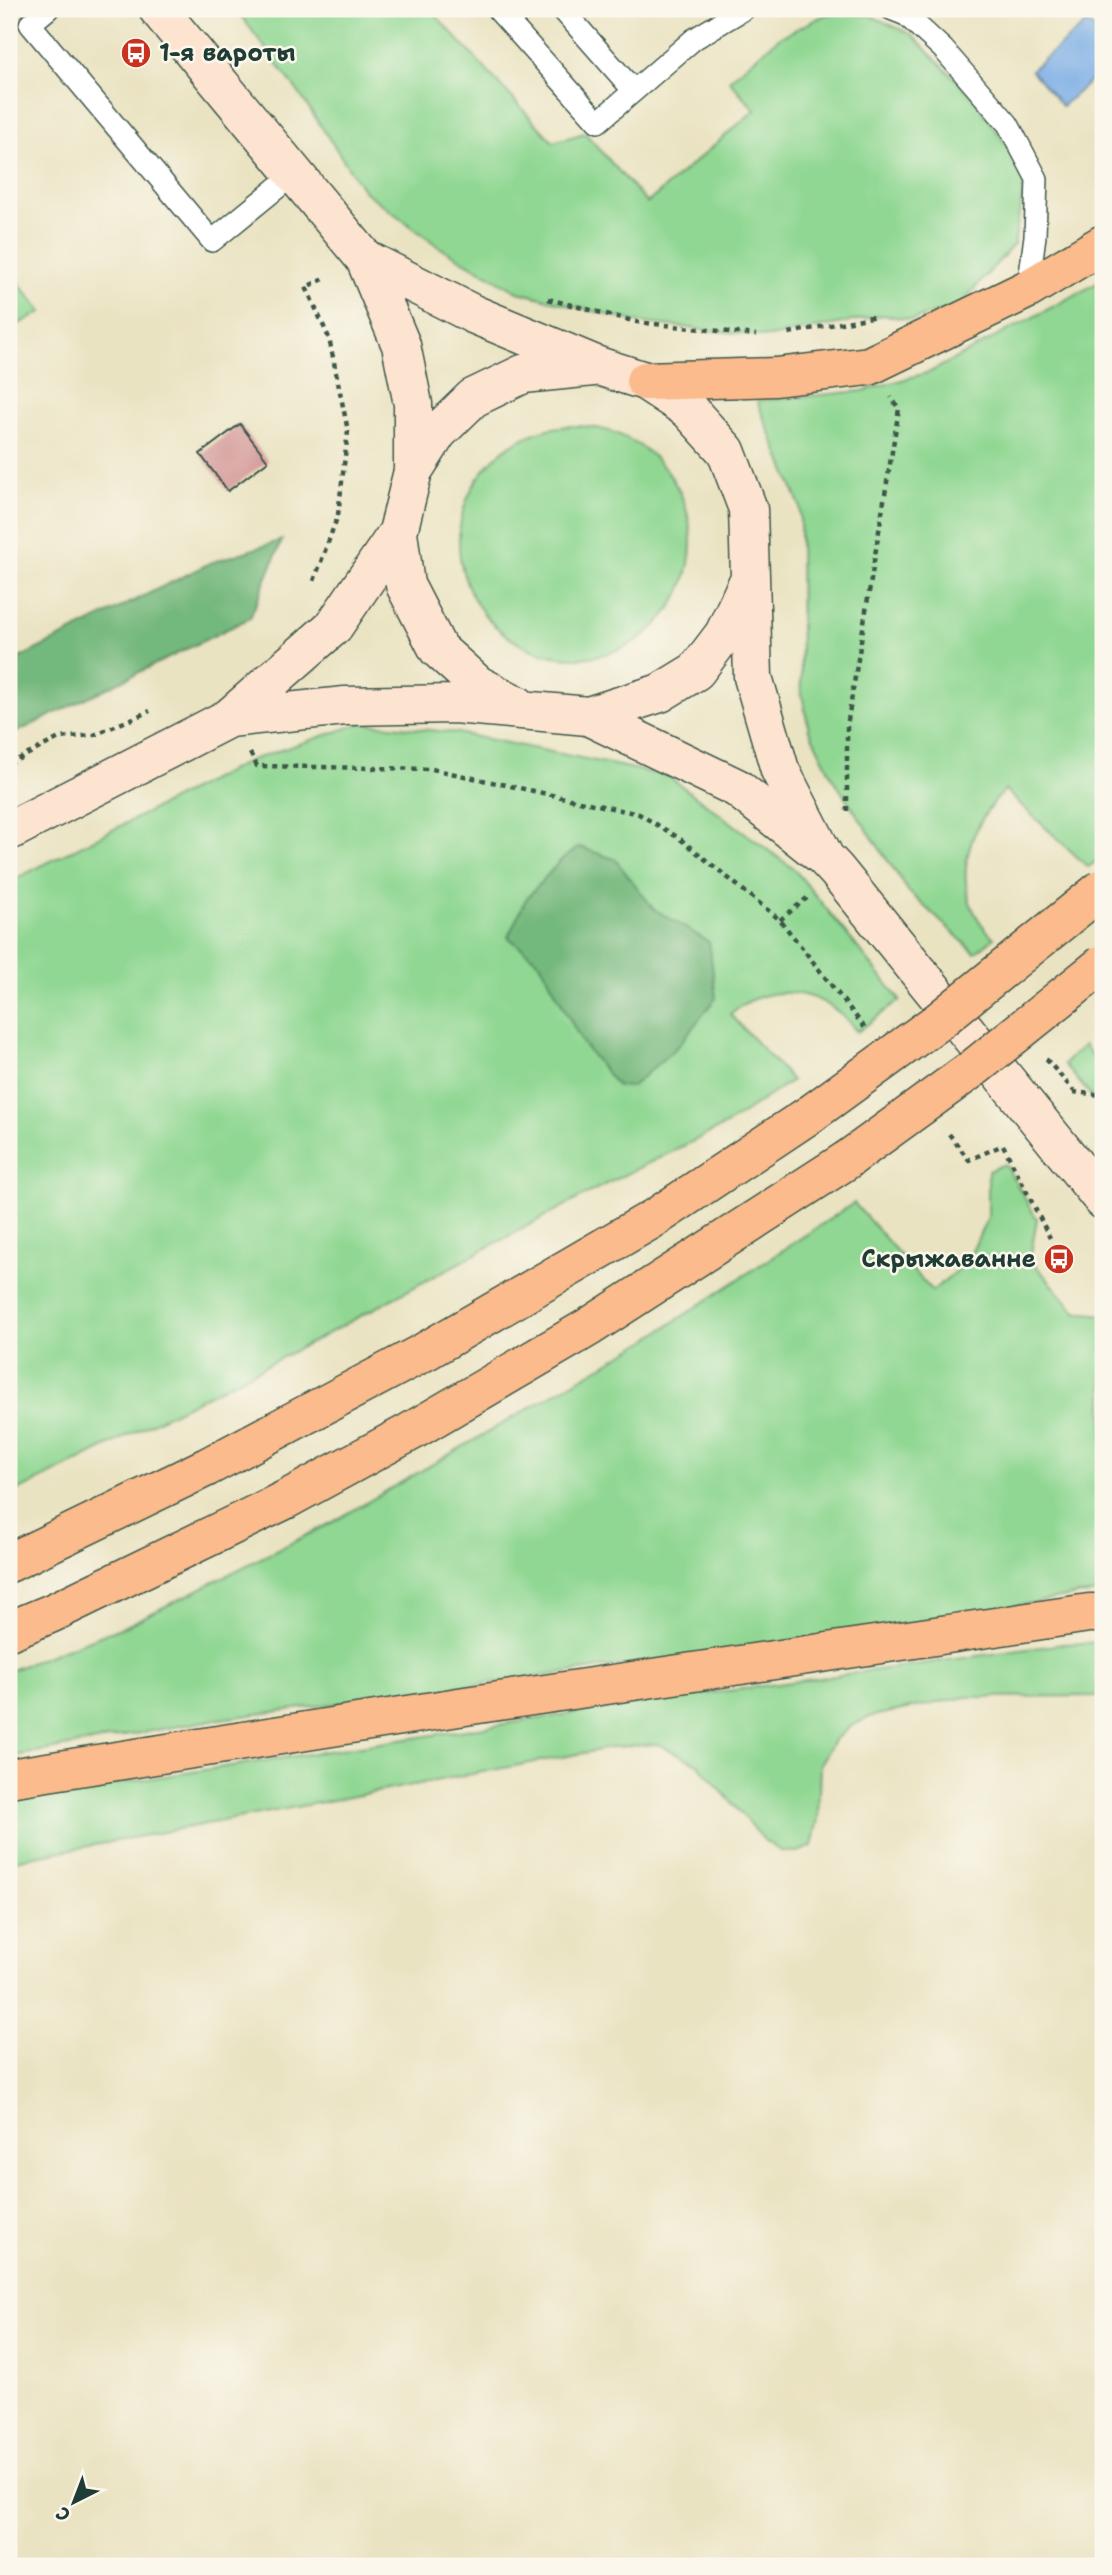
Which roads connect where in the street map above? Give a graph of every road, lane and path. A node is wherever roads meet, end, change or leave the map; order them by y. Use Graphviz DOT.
graph roads {
  1 [pos="48,9"];
  2 [pos="158,9"];
  3 [pos="497,9"];
  4 [pos="562,9"];
  5 [pos="744,9"];
  6 [pos="891,9"];
  7 [pos="634,91"];
  8 [pos="294,174"];
  9 [pos="1103,244"];
  10 [pos="365,260"];
  11 [pos="1028,289"];
  12 [pos="843,322"];
  13 [pos="598,366"];
  14 [pos="869,366"];
  15 [pos="645,381"];
  16 [pos="413,471"];
  17 [pos="398,532"];
  18 [pos="749,579"];
  19 [pos="531,712"];
  20 [pos="588,716"];
  21 [pos="229,718"];
  22 [pos="847,814"];
  23 [pos="9,831"];
  24 [pos="831,865"];
  25 [pos="1103,888"];
  26 [pos="780,920"];
  27 [pos="1103,964"];
  28 [pos="866,1029"];
  29 [pos="943,1127"];
  30 [pos="1103,1200"];
  31 [pos="1050,1238"];
  32 [pos="9,1563"];
  33 [pos="1103,1613"];
  34 [pos="9,1631"];
  35 [pos="9,1778"];
  1 -- 8 [label="lane"];
  2 -- 8 [label="main road"];
  3 -- 7 [label="lane"];
  4 -- 7 [label="lane"];
  5 -- 7 [label="lane"];
  6 -- 11 [label="lane"];
  8 -- 10 [label="main road"];
  9 -- 11 [label="highway"];
  10 -- 13 [label="main road"];
  10 -- 16 [label="main road"];
  11 -- 14 [label="highway"];
  12 -- 14 [label="path"];
  13 -- 15 [label="main road"];
  13 -- 16 [label="main road"];
  14 -- 15 [label="highway"];
  14 -- 22 [label="path"];
  15 -- 18 [label="main road"];
  16 -- 17 [label="main road"];
  17 -- 19 [label="main road"];
  17 -- 21 [label="main road"];
  18 -- 20 [label="main road"];
  18 -- 24 [label="main road"];
  19 -- 20 [label="main road"];
  19 -- 21 [label="main road"];
  20 -- 24 [label="main road"];
  21 -- 23 [label="main road"];
  21 -- 26 [label="path"];
  24 -- 26 [label="path"];
  24 -- 30 [label="main road"];
  25 -- 32 [label="highway, bridge"];
  26 -- 28 [label="path"];
  27 -- 34 [label="highway, bridge"];
  29 -- 31 [label="path"];
  33 -- 35 [label="highway"];
}
